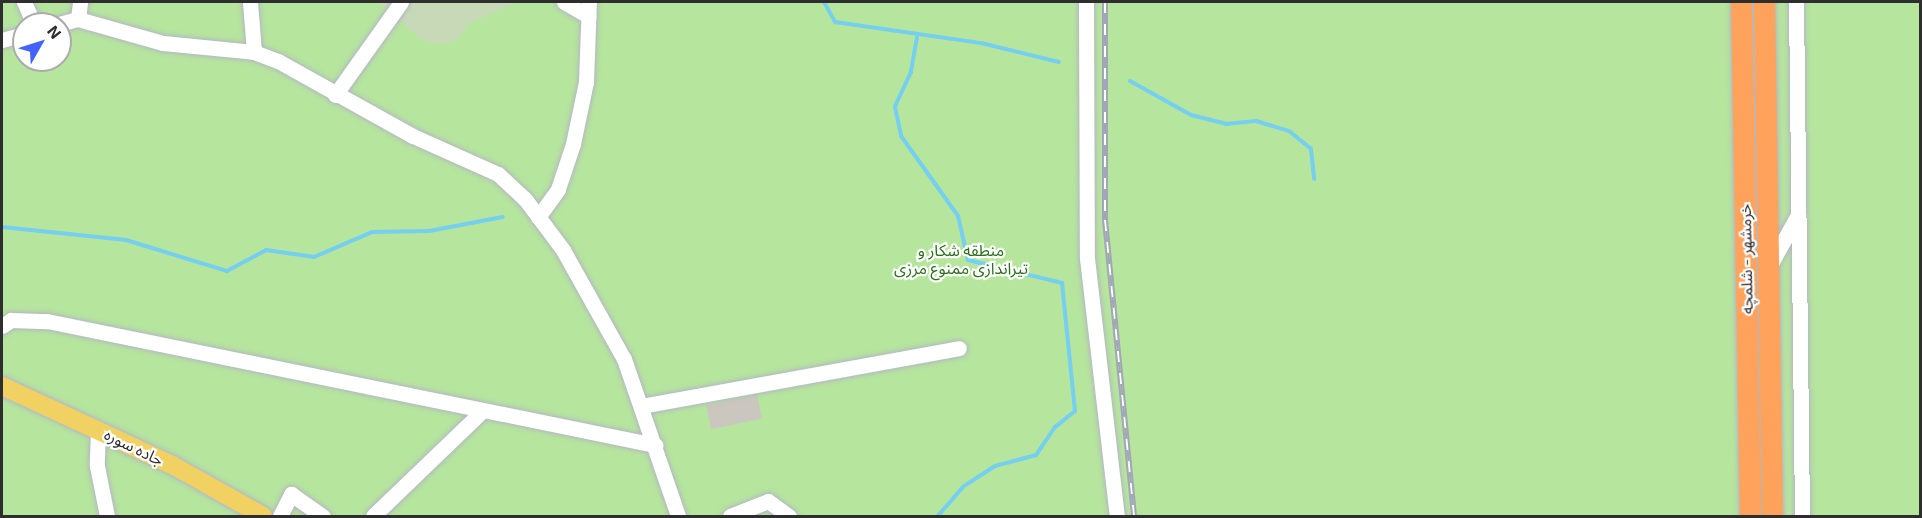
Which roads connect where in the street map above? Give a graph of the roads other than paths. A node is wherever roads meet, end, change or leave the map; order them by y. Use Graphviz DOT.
graph roads {
  1 [pos="80,2"];
  2 [pos="250,2"];
  3 [pos="401,2"];
  4 [pos="564,2"];
  5 [pos="1086,2"];
  6 [pos="1741,2"];
  7 [pos="1764,2"];
  8 [pos="1796,2"];
  9 [pos="588,9"];
  10 [pos="78,19"];
  11 [pos="72,21"];
  12 [pos="254,52"];
  13 [pos="335,95"];
  14 [pos="1799,214"];
  15 [pos="538,217"];
  16 [pos="1768,270"];
  17 [pos="2,326"];
  18 [pos="959,348"];
  19 [pos="2,386"];
  20 [pos="640,406"];
  21 [pos="482,411"];
  22 [pos="98,429"];
  23 [pos="655,445"];
  24 [pos="107,516"];
  25 [pos="262,516"];
  26 [pos="280,516"];
  27 [pos="323,516"];
  28 [pos="373,516"];
  29 [pos="678,516"];
  30 [pos="730,516"];
  31 [pos="789,516"];
  32 [pos="1117,516"];
  33 [pos="1750,516"];
  34 [pos="1772,516"];
  35 [pos="1802,516"];
  1 -- 10 [label="street"];
  2 -- 12 [label="street"];
  3 -- 13 [label="street"];
  4 -- 9 [label="street"];
  5 -- 32 [label="street"];
  6 -- 33 [label="highway, خرمشهر - شلمچه"];
  7 -- 16 [label="highway, خرمشهر - شلمچه"];
  8 -- 14 [label="street"];
  9 -- 15 [label="street"];
  10 -- 11 [label="street"];
  10 -- 12 [label="street"];
  12 -- 13 [label="street"];
  13 -- 15 [label="street"];
  14 -- 16 [label="street"];
  14 -- 35 [label="street"];
  15 -- 20 [label="street"];
  16 -- 34 [label="highway, خرمشهر - شلمچه"];
  17 -- 21 [label="street"];
  18 -- 20 [label="street"];
  19 -- 22 [label="main road, جاده سوره"];
  20 -- 23 [label="street"];
  21 -- 23 [label="street"];
  21 -- 28 [label="street"];
  22 -- 24 [label="street"];
  22 -- 25 [label="main road, جاده سوره"];
  23 -- 29 [label="street"];
  26 -- 27 [label="street"];
  30 -- 31 [label="street"];
}
